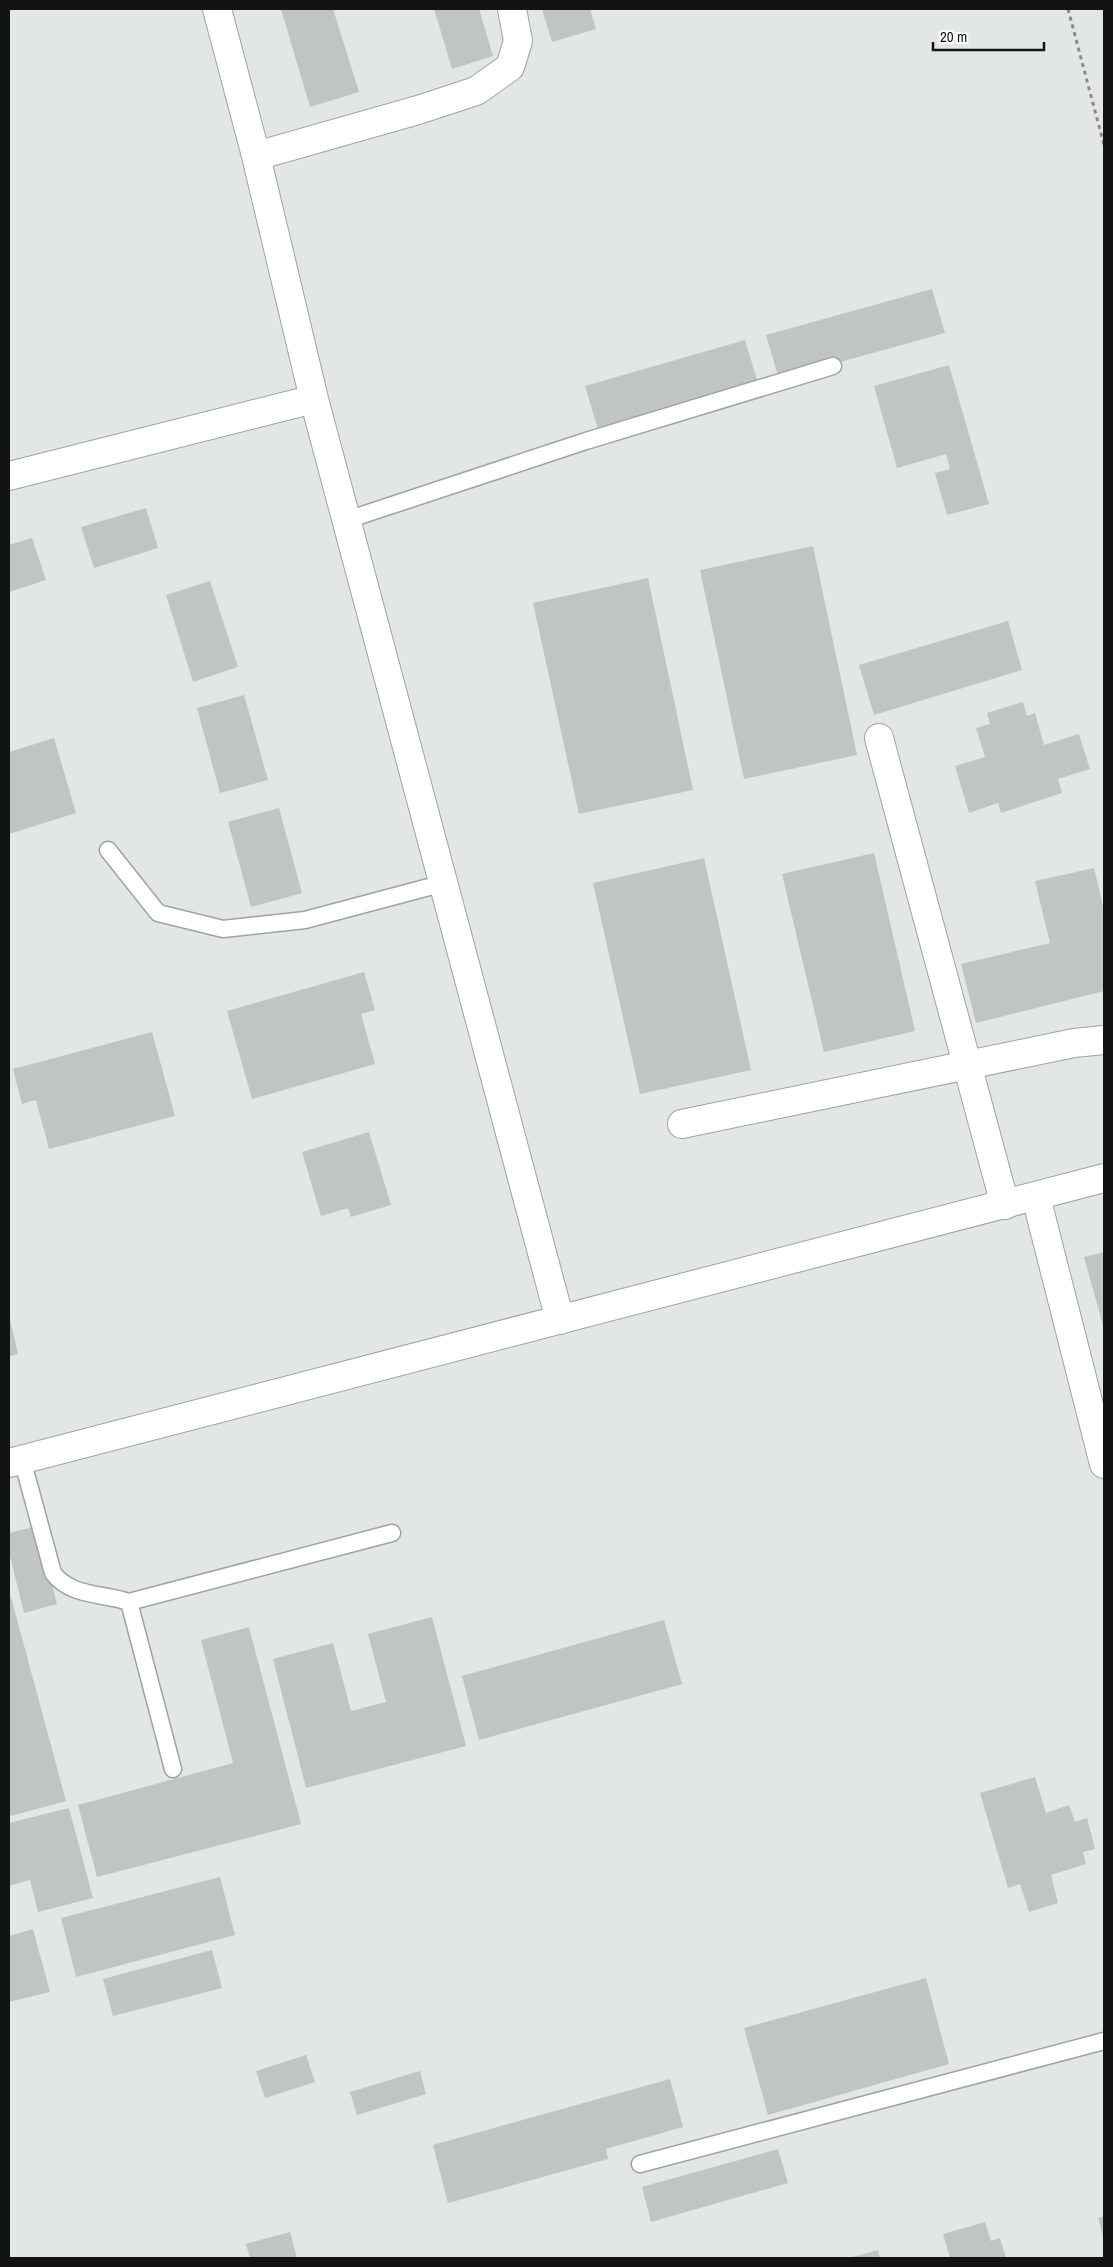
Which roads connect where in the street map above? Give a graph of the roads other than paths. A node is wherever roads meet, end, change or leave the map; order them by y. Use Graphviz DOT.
graph roads {
  1 [pos="217,9"];
  2 [pos="512,9"];
  3 [pos="256,156"];
  4 [pos="833,366"];
  5 [pos="314,400"];
  6 [pos="9,476"];
  7 [pos="347,520"];
  8 [pos="879,738"];
  9 [pos="108,850"];
  10 [pos="444,883"];
  11 [pos="1104,1040"];
  12 [pos="967,1065"];
  13 [pos="682,1124"];
  14 [pos="1104,1178"];
  15 [pos="1036,1197"];
  16 [pos="1005,1205"];
  17 [pos="560,1320"];
  18 [pos="15,1461"];
  19 [pos="1104,1464"];
  20 [pos="392,1533"];
  21 [pos="129,1602"];
  22 [pos="173,1768"];
  23 [pos="1104,2041"];
  24 [pos="640,2164"];
  1 -- 3 [label="street"];
  2 -- 3 [label="street"];
  3 -- 5 [label="street"];
  4 -- 7 [label="lane"];
  5 -- 6 [label="street"];
  5 -- 7 [label="street"];
  7 -- 10 [label="street"];
  8 -- 12 [label="street"];
  9 -- 10 [label="lane"];
  10 -- 17 [label="street"];
  11 -- 12 [label="street"];
  12 -- 13 [label="street"];
  12 -- 16 [label="street"];
  14 -- 15 [label="street"];
  15 -- 16 [label="street"];
  15 -- 19 [label="street"];
  16 -- 17 [label="street"];
  17 -- 18 [label="street"];
  18 -- 21 [label="lane"];
  20 -- 21 [label="lane"];
  21 -- 22 [label="lane"];
  23 -- 24 [label="lane"];
}
